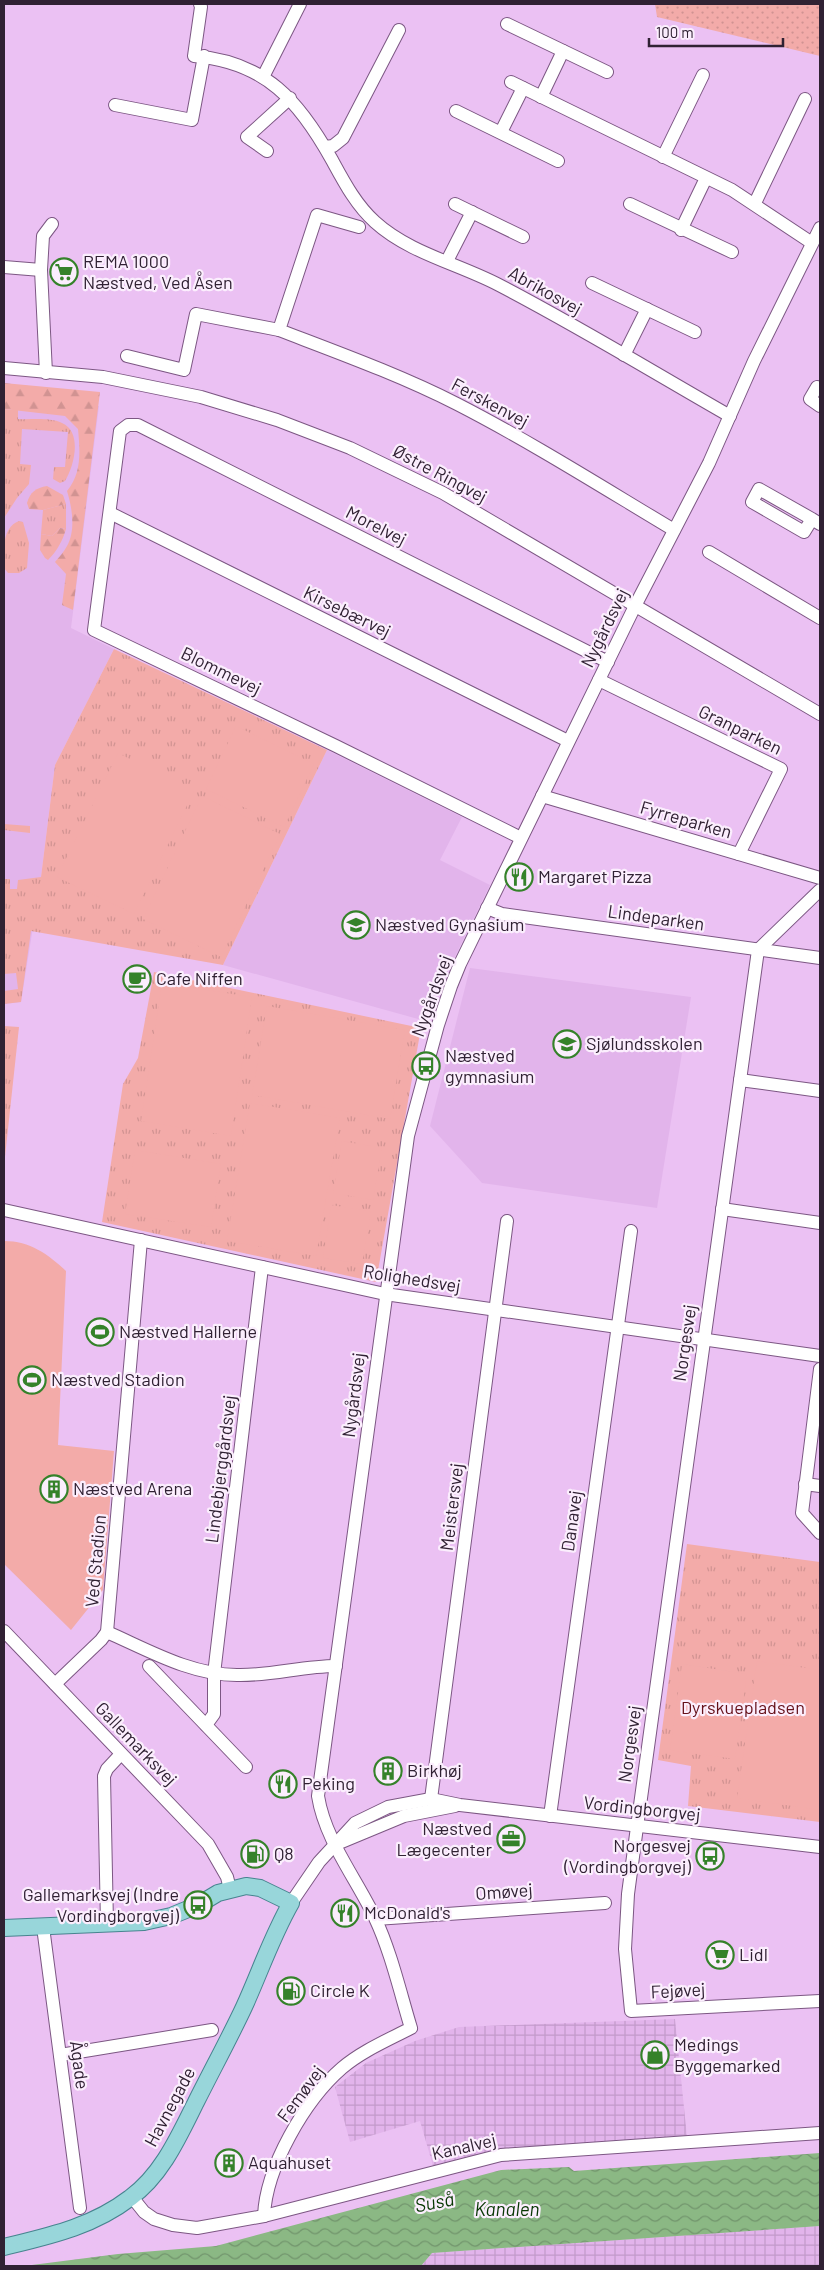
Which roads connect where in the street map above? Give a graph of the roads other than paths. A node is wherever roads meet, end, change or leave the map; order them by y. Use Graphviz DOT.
graph roads {
  1 [pos="200,4"];
  2 [pos="300,4"];
  3 [pos="507,24"];
  4 [pos="399,30"];
  5 [pos="563,51"];
  6 [pos="204,56"];
  7 [pos="607,72"];
  8 [pos="703,75"];
  9 [pos="263,77"];
  10 [pos="511,82"];
  11 [pos="523,88"];
  12 [pos="541,97"];
  13 [pos="290,98"];
  14 [pos="805,99"];
  15 [pos="115,105"];
  16 [pos="456,111"];
  17 [pos="501,132"];
  18 [pos="325,147"];
  19 [pos="267,151"];
  20 [pos="663,157"];
  21 [pos="558,161"];
  22 [pos="706,178"];
  23 [pos="755,203"];
  24 [pos="455,204"];
  25 [pos="630,204"];
  26 [pos="472,212"];
  27 [pos="52,224"];
  28 [pos="359,227"];
  29 [pos="820,228"];
  30 [pos="681,230"];
  31 [pos="523,236"];
  32 [pos="812,243"];
  33 [pos="732,252"];
  34 [pos="447,261"];
  35 [pos="4,267"];
  36 [pos="41,270"];
  37 [pos="592,283"];
  38 [pos="647,309"];
  39 [pos="279,330"];
  40 [pos="695,332"];
  41 [pos="624,355"];
  42 [pos="127,356"];
  43 [pos="4,368"];
  44 [pos="46,373"];
  45 [pos="820,388"];
  46 [pos="820,406"];
  47 [pos="730,416"];
  48 [pos="128,424"];
  49 [pos="110,513"];
  50 [pos="674,530"];
  51 [pos="709,552"];
  52 [pos="635,606"];
  53 [pos="819,615"];
  54 [pos="608,662"];
  55 [pos="599,680"];
  56 [pos="820,714"];
  57 [pos="568,741"];
  58 [pos="542,796"];
  59 [pos="521,838"];
  60 [pos="740,854"];
  61 [pos="820,878"];
  62 [pos="820,890"];
  63 [pos="487,908"];
  64 [pos="758,950"];
  65 [pos="820,958"];
  66 [pos="740,1080"];
  67 [pos="820,1091"];
  68 [pos="722,1209"];
  69 [pos="4,1210"];
  70 [pos="507,1221"];
  71 [pos="820,1223"];
  72 [pos="631,1231"];
  73 [pos="141,1240"];
  74 [pos="262,1268"];
  75 [pos="385,1294"];
  76 [pos="496,1310"];
  77 [pos="617,1328"];
  78 [pos="704,1340"];
  79 [pos="820,1356"];
  80 [pos="820,1369"];
  81 [pos="806,1484"];
  82 [pos="820,1486"];
  83 [pos="820,1533"];
  84 [pos="4,1631"];
  85 [pos="107,1632"];
  86 [pos="150,1666"];
  87 [pos="336,1666"];
  88 [pos="214,1674"];
  89 [pos="55,1684"];
  90 [pos="206,1725"];
  91 [pos="121,1754"];
  92 [pos="246,1767"];
  93 [pos="431,1799"];
  94 [pos="460,1805"];
  95 [pos="550,1816"];
  96 [pos="636,1826"];
  97 [pos="336,1845"];
  98 [pos="820,1847"];
  99 [pos="230,1889"];
  100 [pos="291,1903"];
  101 [pos="605,1903"];
  102 [pos="376,1919"];
  103 [pos="107,1924"];
  104 [pos="42,1927"];
  105 [pos="4,1928"];
  106 [pos="820,2001"];
  107 [pos="411,2028"];
  108 [pos="212,2030"];
  109 [pos="60,2055"];
  110 [pos="820,2133"];
  111 [pos="132,2198"];
  112 [pos="80,2208"];
  113 [pos="264,2216"];
  114 [pos="4,2247"];
  1 -- 6 [label="street"];
  2 -- 9 [label="street"];
  3 -- 5 [label="street"];
  4 -- 18 [label="street"];
  5 -- 7 [label="street"];
  5 -- 12 [label="street"];
  6 -- 9 [label="street, Abrikosvej"];
  6 -- 15 [label="street"];
  8 -- 20 [label="street"];
  9 -- 13 [label="street, Abrikosvej"];
  10 -- 11 [label="street"];
  11 -- 12 [label="street"];
  11 -- 17 [label="street"];
  12 -- 20 [label="street"];
  13 -- 18 [label="street, Abrikosvej"];
  13 -- 19 [label="street"];
  14 -- 23 [label="street"];
  16 -- 17 [label="street"];
  17 -- 21 [label="street"];
  18 -- 34 [label="street, Abrikosvej"];
  20 -- 22 [label="street"];
  22 -- 23 [label="street"];
  22 -- 30 [label="street"];
  23 -- 32 [label="street"];
  24 -- 26 [label="street"];
  25 -- 30 [label="street"];
  26 -- 31 [label="street"];
  26 -- 34 [label="street"];
  27 -- 36 [label="street"];
  28 -- 39 [label="street"];
  29 -- 32 [label="street, Nygårdsvej"];
  30 -- 33 [label="street"];
  32 -- 47 [label="street, Nygårdsvej"];
  34 -- 41 [label="street, Abrikosvej"];
  35 -- 36 [label="street"];
  36 -- 44 [label="street"];
  37 -- 38 [label="street, Abrikosvej"];
  38 -- 40 [label="street, Abrikosvej"];
  38 -- 41 [label="street"];
  39 -- 42 [label="street, Ferskenvej"];
  39 -- 50 [label="street, Ferskenvej"];
  41 -- 47 [label="street, Abrikosvej"];
  43 -- 44 [label="street, Østre Ringvej"];
  44 -- 52 [label="street, Østre Ringvej"];
  45 -- 46 [label="street"];
  47 -- 50 [label="street, Nygårdsvej"];
  48 -- 49 [label="street, Blommevej"];
  48 -- 54 [label="street, Morelvej"];
  49 -- 57 [label="street, Kirsebærvej"];
  49 -- 59 [label="street, Blommevej"];
  50 -- 52 [label="street, Nygårdsvej"];
  51 -- 53 [label="street"];
  52 -- 54 [label="street, Nygårdsvej"];
  52 -- 56 [label="street, Østre Ringvej"];
  54 -- 55 [label="street, Nygårdsvej"];
  55 -- 57 [label="street, Nygårdsvej"];
  55 -- 60 [label="street, Granparken"];
  57 -- 58 [label="street, Nygårdsvej"];
  58 -- 59 [label="street, Nygårdsvej"];
  58 -- 60 [label="street, Fyrreparken"];
  59 -- 63 [label="street, Nygårdsvej"];
  60 -- 61 [label="street, Fyrreparken"];
  62 -- 64 [label="street"];
  63 -- 64 [label="street, Lindeparken"];
  63 -- 75 [label="street, Nygårdsvej"];
  64 -- 65 [label="street, Lindeparken"];
  64 -- 66 [label="street, Norgesvej"];
  66 -- 67 [label="street"];
  66 -- 68 [label="street, Norgesvej"];
  68 -- 71 [label="street"];
  68 -- 78 [label="street, Norgesvej"];
  69 -- 73 [label="street, Rolighedsvej"];
  70 -- 76 [label="street, Meistersvej"];
  72 -- 77 [label="street, Danavej"];
  73 -- 74 [label="street, Rolighedsvej"];
  73 -- 85 [label="street, Ved Stadion"];
  74 -- 75 [label="street, Rolighedsvej"];
  74 -- 88 [label="street, Lindebjerggårdsvej"];
  75 -- 76 [label="street, Rolighedsvej"];
  75 -- 87 [label="street, Nygårdsvej"];
  76 -- 77 [label="street, Rolighedsvej"];
  76 -- 93 [label="street, Meistersvej"];
  77 -- 78 [label="street, Rolighedsvej"];
  77 -- 95 [label="street, Danavej"];
  78 -- 79 [label="street, Rolighedsvej"];
  78 -- 96 [label="street, Norgesvej"];
  80 -- 81 [label="street"];
  81 -- 82 [label="street"];
  81 -- 83 [label="street"];
  84 -- 89 [label="street, Gallemarksvej"];
  85 -- 88 [label="street"];
  85 -- 89 [label="street, Ved Stadion"];
  86 -- 90 [label="street"];
  87 -- 88 [label="street"];
  87 -- 97 [label="street, Nygårdsvej"];
  88 -- 90 [label="street, Lindebjerggårdsvej"];
  89 -- 91 [label="street, Gallemarksvej"];
  90 -- 92 [label="street"];
  91 -- 99 [label="street, Gallemarksvej"];
  91 -- 103 [label="street"];
  93 -- 94 [label="street, Vordingborgvej"];
  93 -- 97 [label="street, Vordingborgvej"];
  94 -- 95 [label="street, Vordingborgvej"];
  94 -- 97 [label="street, Vordingborgvej"];
  95 -- 96 [label="street, Vordingborgvej"];
  96 -- 98 [label="street, Vordingborgvej"];
  96 -- 106 [label="street, Fejøvej"];
  97 -- 100 [label="street, Vordingborgvej"];
  97 -- 102 [label="street, Nygårdsvej"];
  99 -- 100 [label="main road"];
  99 -- 103 [label="main road"];
  100 -- 111 [label="main road, Havnegade"];
  101 -- 102 [label="street, Omøvej"];
  102 -- 107 [label="street, Nygårdsvej"];
  103 -- 104 [label="main road"];
  104 -- 105 [label="main road"];
  104 -- 109 [label="street, Ågade"];
  107 -- 113 [label="street, Femøvej"];
  108 -- 109 [label="street"];
  109 -- 112 [label="street, Ågade"];
  110 -- 113 [label="street, Kanalvej"];
  111 -- 113 [label="street, Kanalvej"];
  111 -- 114 [label="main road, Havnegade"];
}
